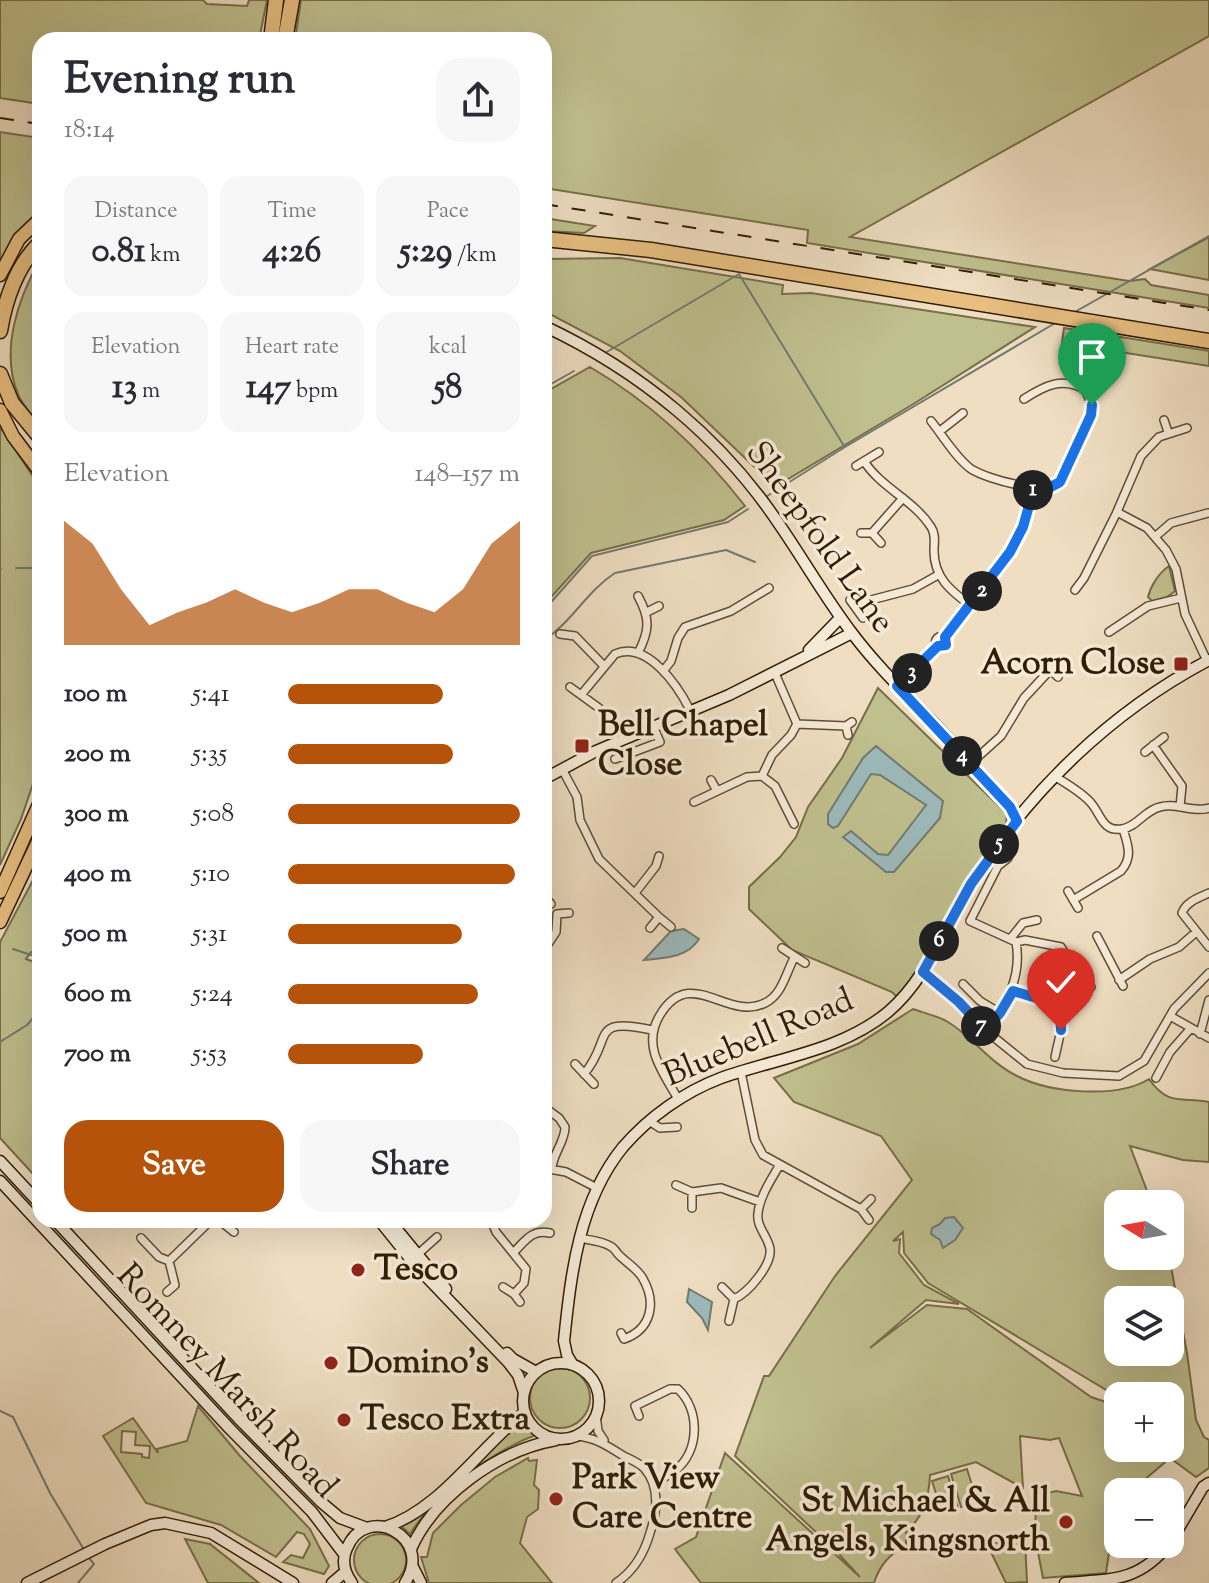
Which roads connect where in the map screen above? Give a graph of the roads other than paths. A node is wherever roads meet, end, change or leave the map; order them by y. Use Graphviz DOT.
graph roads {
  1 [pos="276,0"];
  2 [pos="292,0"];
  3 [pos="272,32"];
  4 [pos="286,32"];
  5 [pos="32,227"];
  6 [pos="552,240"];
  7 [pos="562,241"];
  8 [pos="552,245"];
  9 [pos="32,252"];
  10 [pos="0,275"];
  11 [pos="552,330"];
  12 [pos="0,331"];
  13 [pos="1209,341"];
  14 [pos="0,374"];
  15 [pos="1024,399"];
  16 [pos="0,410"];
  17 [pos="963,413"];
  18 [pos="1164,420"];
  19 [pos="931,421"];
  20 [pos="32,427"];
  21 [pos="1187,428"];
  22 [pos="940,431"];
  23 [pos="1168,432"];
  24 [pos="879,452"];
  25 [pos="32,461"];
  26 [pos="864,461"];
  27 [pos="856,466"];
  28 [pos="1034,488"];
  29 [pos="903,498"];
  30 [pos="1207,502"];
  31 [pos="1117,512"];
  32 [pos="1208,514"];
  33 [pos="861,533"];
  34 [pos="872,533"];
  35 [pos="1156,536"];
  36 [pos="881,543"];
  37 [pos="938,575"];
  38 [pos="1084,578"];
  39 [pos="1094,584"];
  40 [pos="769,588"];
  41 [pos="1075,590"];
  42 [pos="638,596"];
  43 [pos="1181,598"];
  44 [pos="850,600"];
  45 [pos="659,606"];
  46 [pos="971,606"];
  47 [pos="737,607"];
  48 [pos="857,609"];
  49 [pos="647,612"];
  50 [pos="1115,612"];
  51 [pos="742,617"];
  52 [pos="840,618"];
  53 [pos="863,618"];
  54 [pos="1122,621"];
  55 [pos="1109,632"];
  56 [pos="852,633"];
  57 [pos="560,634"];
  58 [pos="638,653"];
  59 [pos="801,657"];
  60 [pos="1208,660"];
  61 [pos="604,666"];
  62 [pos="664,670"];
  63 [pos="774,671"];
  64 [pos="1058,677"];
  65 [pos="897,686"];
  66 [pos="570,687"];
  67 [pos="581,695"];
  68 [pos="599,708"];
  69 [pos="690,710"];
  70 [pos="797,724"];
  71 [pos="654,728"];
  72 [pos="849,728"];
  73 [pos="1164,737"];
  74 [pos="1153,745"];
  75 [pos="1145,752"];
  76 [pos="615,759"];
  77 [pos="970,764"];
  78 [pos="562,769"];
  79 [pos="552,775"];
  80 [pos="762,776"];
  81 [pos="1056,777"];
  82 [pos="711,780"];
  83 [pos="717,791"];
  84 [pos="694,802"];
  85 [pos="785,806"];
  86 [pos="1180,807"];
  87 [pos="774,810"];
  88 [pos="1208,812"];
  89 [pos="32,820"];
  90 [pos="1017,821"];
  91 [pos="794,824"];
  92 [pos="1123,829"];
  93 [pos="32,854"];
  94 [pos="659,856"];
  95 [pos="1008,858"];
  96 [pos="1068,891"];
  97 [pos="0,892"];
  98 [pos="635,893"];
  99 [pos="1209,893"];
  100 [pos="569,913"];
  101 [pos="659,917"];
  102 [pos="1037,920"];
  103 [pos="0,922"];
  104 [pos="671,927"];
  105 [pos="650,928"];
  106 [pos="1195,933"];
  107 [pos="1097,936"];
  108 [pos="552,938"];
  109 [pos="1013,940"];
  110 [pos="1209,947"];
  111 [pos="782,948"];
  112 [pos="794,958"];
  113 [pos="1150,959"];
  114 [pos="1069,960"];
  115 [pos="805,963"];
  116 [pos="1157,968"];
  117 [pos="923,972"];
  118 [pos="1209,973"];
  119 [pos="963,984"];
  120 [pos="1091,987"];
  121 [pos="1013,991"];
  122 [pos="1209,1000"];
  123 [pos="1060,1005"];
  124 [pos="1000,1013"];
  125 [pos="1170,1016"];
  126 [pos="1191,1028"];
  127 [pos="652,1030"];
  128 [pos="985,1030"];
  129 [pos="1200,1034"];
  130 [pos="1209,1038"];
  131 [pos="1055,1057"];
  132 [pos="575,1064"];
  133 [pos="741,1072"];
  134 [pos="584,1074"];
  135 [pos="1156,1078"];
  136 [pos="594,1084"];
  137 [pos="678,1099"];
  138 [pos="552,1113"];
  139 [pos="649,1121"];
  140 [pos="677,1127"];
  141 [pos="552,1159"];
  142 [pos="0,1161"];
  143 [pos="779,1166"];
  144 [pos="552,1169"];
  145 [pos="0,1181"];
  146 [pos="676,1185"];
  147 [pos="597,1188"];
  148 [pos="692,1192"];
  149 [pos="32,1195"];
  150 [pos="871,1199"];
  151 [pos="760,1202"];
  152 [pos="692,1208"];
  153 [pos="861,1209"];
  154 [pos="32,1215"];
  155 [pos="869,1220"];
  156 [pos="44,1228"];
  157 [pos="62,1228"];
  158 [pos="203,1228"];
  159 [pos="229,1228"];
  160 [pos="385,1228"];
  161 [pos="395,1228"];
  162 [pos="494,1228"];
  163 [pos="528,1228"];
  164 [pos="234,1232"];
  165 [pos="533,1233"];
  166 [pos="550,1233"];
  167 [pos="437,1237"];
  168 [pos="141,1238"];
  169 [pos="579,1238"];
  170 [pos="514,1252"];
  171 [pos="417,1255"];
  172 [pos="169,1261"];
  173 [pos="503,1287"];
  174 [pos="722,1287"];
  175 [pos="167,1292"];
  176 [pos="514,1294"];
  177 [pos="734,1299"];
  178 [pos="520,1302"];
  179 [pos="729,1321"];
  180 [pos="621,1333"];
  181 [pos="564,1341"];
  182 [pos="573,1365"];
  183 [pos="547,1366"];
  184 [pos="536,1372"];
  185 [pos="524,1393"];
  186 [pos="525,1412"];
  187 [pos="596,1414"];
  188 [pos="639,1416"];
  189 [pos="696,1424"];
  190 [pos="708,1424"];
  191 [pos="577,1436"];
  192 [pos="562,1439"];
  193 [pos="608,1445"];
  194 [pos="653,1483"];
  195 [pos="1209,1483"];
  196 [pos="1184,1519"];
  197 [pos="385,1527"];
  198 [pos="367,1528"];
  199 [pos="411,1549"];
  200 [pos="344,1554"];
  201 [pos="1158,1558"];
  202 [pos="413,1567"];
  203 [pos="345,1572"];
  204 [pos="29,1583"];
  205 [pos="293,1583"];
  206 [pos="332,1583"];
  207 [pos="352,1583"];
  208 [pos="405,1583"];
  209 [pos="421,1583"];
  210 [pos="616,1583"];
  211 [pos="1065,1583"];
  1 -- 3 [label="highway"];
  2 -- 4 [label="highway"];
  5 -- 10 [label="main road"];
  6 -- 7 [label="highway"];
  7 -- 8 [label="highway"];
  7 -- 13 [label="highway"];
  9 -- 12 [label="highway"];
  11 -- 52 [label="street, Sheepfold Lane"];
  14 -- 20 [label="highway"];
  15 -- 28 [label="street"];
  16 -- 25 [label="main road"];
  17 -- 22 [label="street"];
  18 -- 23 [label="street"];
  19 -- 22 [label="street"];
  21 -- 23 [label="street"];
  22 -- 28 [label="street"];
  23 -- 31 [label="street"];
  24 -- 26 [label="street"];
  26 -- 27 [label="street"];
  26 -- 29 [label="street"];
  28 -- 46 [label="street"];
  29 -- 34 [label="street"];
  29 -- 37 [label="street"];
  30 -- 32 [label="street"];
  31 -- 35 [label="street"];
  31 -- 38 [label="street"];
  32 -- 35 [label="street"];
  33 -- 34 [label="street"];
  34 -- 36 [label="street"];
  35 -- 43 [label="street"];
  37 -- 46 [label="street"];
  37 -- 48 [label="street"];
  38 -- 39 [label="street"];
  38 -- 41 [label="street"];
  40 -- 47 [label="street"];
  42 -- 49 [label="street"];
  43 -- 54 [label="street"];
  43 -- 60 [label="street"];
  44 -- 48 [label="street"];
  45 -- 49 [label="street"];
  46 -- 65 [label="street"];
  47 -- 51 [label="street"];
  47 -- 62 [label="street"];
  48 -- 53 [label="street"];
  49 -- 58 [label="street"];
  50 -- 54 [label="street"];
  52 -- 56 [label="street, Sheepfold Lane"];
  52 -- 59 [label="street"];
  54 -- 55 [label="street"];
  56 -- 59 [label="street"];
  56 -- 65 [label="street, Sheepfold Lane"];
  57 -- 61 [label="street"];
  58 -- 61 [label="street"];
  58 -- 62 [label="street"];
  59 -- 63 [label="street"];
  60 -- 81 [label="street, Bluebell Road"];
  61 -- 67 [label="street"];
  62 -- 69 [label="street"];
  63 -- 69 [label="street"];
  63 -- 70 [label="street"];
  64 -- 77 [label="street"];
  65 -- 77 [label="street, Sheepfold Lane"];
  66 -- 67 [label="street"];
  67 -- 68 [label="street"];
  69 -- 71 [label="street"];
  70 -- 72 [label="street"];
  70 -- 80 [label="street"];
  71 -- 76 [label="street"];
  71 -- 78 [label="street"];
  73 -- 74 [label="street"];
  74 -- 75 [label="street"];
  74 -- 86 [label="street"];
  77 -- 90 [label="street, Sheepfold Lane"];
  78 -- 79 [label="street"];
  78 -- 98 [label="street"];
  80 -- 83 [label="street"];
  80 -- 85 [label="street"];
  81 -- 90 [label="street, Bluebell Road"];
  81 -- 92 [label="street"];
  82 -- 83 [label="street"];
  83 -- 84 [label="street"];
  85 -- 87 [label="street"];
  85 -- 91 [label="street"];
  86 -- 88 [label="street"];
  86 -- 92 [label="street"];
  89 -- 97 [label="main road"];
  90 -- 117 [label="street, Bluebell Road"];
  92 -- 96 [label="street"];
  93 -- 103 [label="main road"];
  94 -- 98 [label="street"];
  95 -- 109 [label="street"];
  98 -- 101 [label="street"];
  99 -- 106 [label="street"];
  100 -- 108 [label="street"];
  101 -- 104 [label="street"];
  101 -- 105 [label="street"];
  102 -- 109 [label="street"];
  106 -- 110 [label="street"];
  106 -- 113 [label="street"];
  107 -- 113 [label="street"];
  109 -- 114 [label="street"];
  109 -- 121 [label="street"];
  111 -- 112 [label="street"];
  112 -- 115 [label="street"];
  112 -- 127 [label="street"];
  113 -- 116 [label="street"];
  117 -- 128 [label="street"];
  117 -- 133 [label="street, Bluebell Road"];
  118 -- 125 [label="street"];
  119 -- 124 [label="street"];
  120 -- 123 [label="street"];
  121 -- 123 [label="street"];
  121 -- 124 [label="street"];
  122 -- 129 [label="street"];
  123 -- 131 [label="street"];
  124 -- 128 [label="street"];
  125 -- 126 [label="street"];
  125 -- 128 [label="street"];
  126 -- 129 [label="street"];
  126 -- 135 [label="street"];
  127 -- 134 [label="street"];
  127 -- 137 [label="street"];
  129 -- 130 [label="street"];
  132 -- 134 [label="street"];
  133 -- 137 [label="street, Bluebell Road"];
  133 -- 143 [label="street"];
  134 -- 136 [label="street"];
  137 -- 139 [label="street, Bluebell Road"];
  138 -- 141 [label="street"];
  139 -- 140 [label="street, Bluebell Road"];
  139 -- 147 [label="street, Bluebell Road"];
  142 -- 149 [label="street"];
  143 -- 151 [label="street"];
  143 -- 153 [label="street"];
  144 -- 147 [label="street"];
  145 -- 154 [label="street, Romney Marsh Road"];
  146 -- 148 [label="street"];
  147 -- 169 [label="street, Bluebell Road"];
  148 -- 151 [label="street"];
  148 -- 152 [label="street"];
  150 -- 153 [label="street"];
  151 -- 177 [label="street"];
  153 -- 155 [label="street"];
  156 -- 200 [label="street, Romney Marsh Road"];
  157 -- 198 [label="street, Romney Marsh Road"];
  158 -- 172 [label="street"];
  159 -- 164 [label="street"];
  160 -- 185 [label="street"];
  161 -- 171 [label="street"];
  162 -- 170 [label="street"];
  163 -- 165 [label="street"];
  165 -- 166 [label="street"];
  165 -- 170 [label="street"];
  167 -- 171 [label="street"];
  168 -- 172 [label="street"];
  169 -- 180 [label="street"];
  169 -- 181 [label="street, Bluebell Road"];
  170 -- 176 [label="street"];
  171 -- 184 [label="street"];
  172 -- 175 [label="street"];
  173 -- 176 [label="street"];
  174 -- 177 [label="street"];
  176 -- 178 [label="street"];
  177 -- 179 [label="street"];
  181 -- 182 [label="street, Bluebell Road"];
  181 -- 183 [label="street, Bluebell Road"];
  182 -- 183 [label="street"];
  182 -- 187 [label="street"];
  183 -- 184 [label="street"];
  184 -- 185 [label="street"];
  185 -- 186 [label="street"];
  186 -- 192 [label="street"];
  186 -- 197 [label="street"];
  187 -- 191 [label="street"];
  187 -- 193 [label="street"];
  188 -- 189 [label="street"];
  189 -- 190 [label="street"];
  189 -- 194 [label="street"];
  191 -- 192 [label="street"];
  191 -- 193 [label="street"];
  192 -- 199 [label="street"];
  193 -- 194 [label="street"];
  194 -- 210 [label="street"];
  195 -- 196 [label="street"];
  197 -- 198 [label="street"];
  197 -- 199 [label="street"];
  198 -- 200 [label="street"];
  199 -- 202 [label="street"];
  200 -- 203 [label="street"];
  201 -- 211 [label="street"];
  202 -- 208 [label="street"];
  202 -- 209 [label="street"];
  203 -- 206 [label="street"];
  203 -- 207 [label="street"];
  204 -- 205 [label="street"];
}
